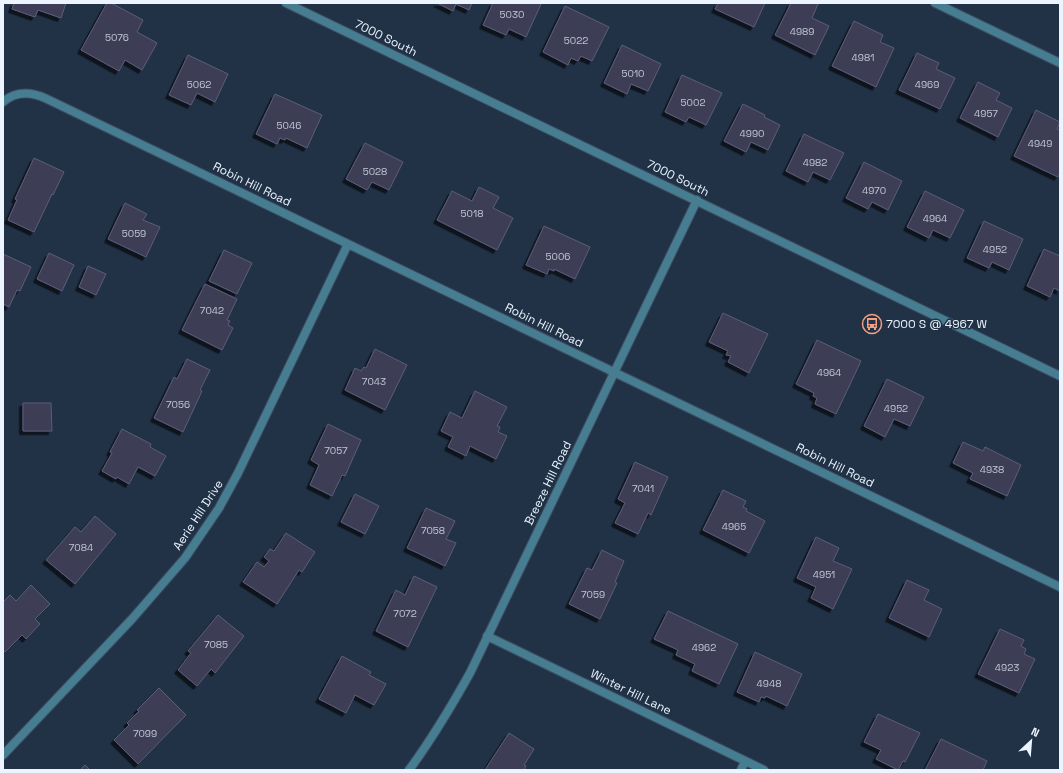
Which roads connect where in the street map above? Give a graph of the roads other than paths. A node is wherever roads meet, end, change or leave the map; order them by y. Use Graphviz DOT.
graph roads {
  1 [pos="286,3"];
  2 [pos="934,3"];
  3 [pos="1060,63"];
  4 [pos="3,102"];
  5 [pos="697,200"];
  6 [pos="348,244"];
  7 [pos="614,372"];
  8 [pos="1060,376"];
  9 [pos="1060,587"];
  10 [pos="487,636"];
  11 [pos="3,755"];
  12 [pos="745,761"];
  13 [pos="409,770"];
  14 [pos="741,770"];
  15 [pos="764,770"];
  1 -- 5 [label="street, 7000 South"];
  2 -- 3 [label="street"];
  4 -- 6 [label="street, Robin Hill Road"];
  5 -- 7 [label="street, Breeze Hill Road"];
  5 -- 8 [label="street, 7000 South"];
  6 -- 7 [label="street, Robin Hill Road"];
  6 -- 11 [label="street, Aerie Hill Drive"];
  7 -- 9 [label="street, Robin Hill Road"];
  7 -- 10 [label="street, Breeze Hill Road"];
  10 -- 12 [label="street, Winter Hill Lane"];
  10 -- 13 [label="street, Breeze Hill Road"];
  12 -- 14 [label="street"];
  12 -- 15 [label="street, Winter Hill Lane"];
}
